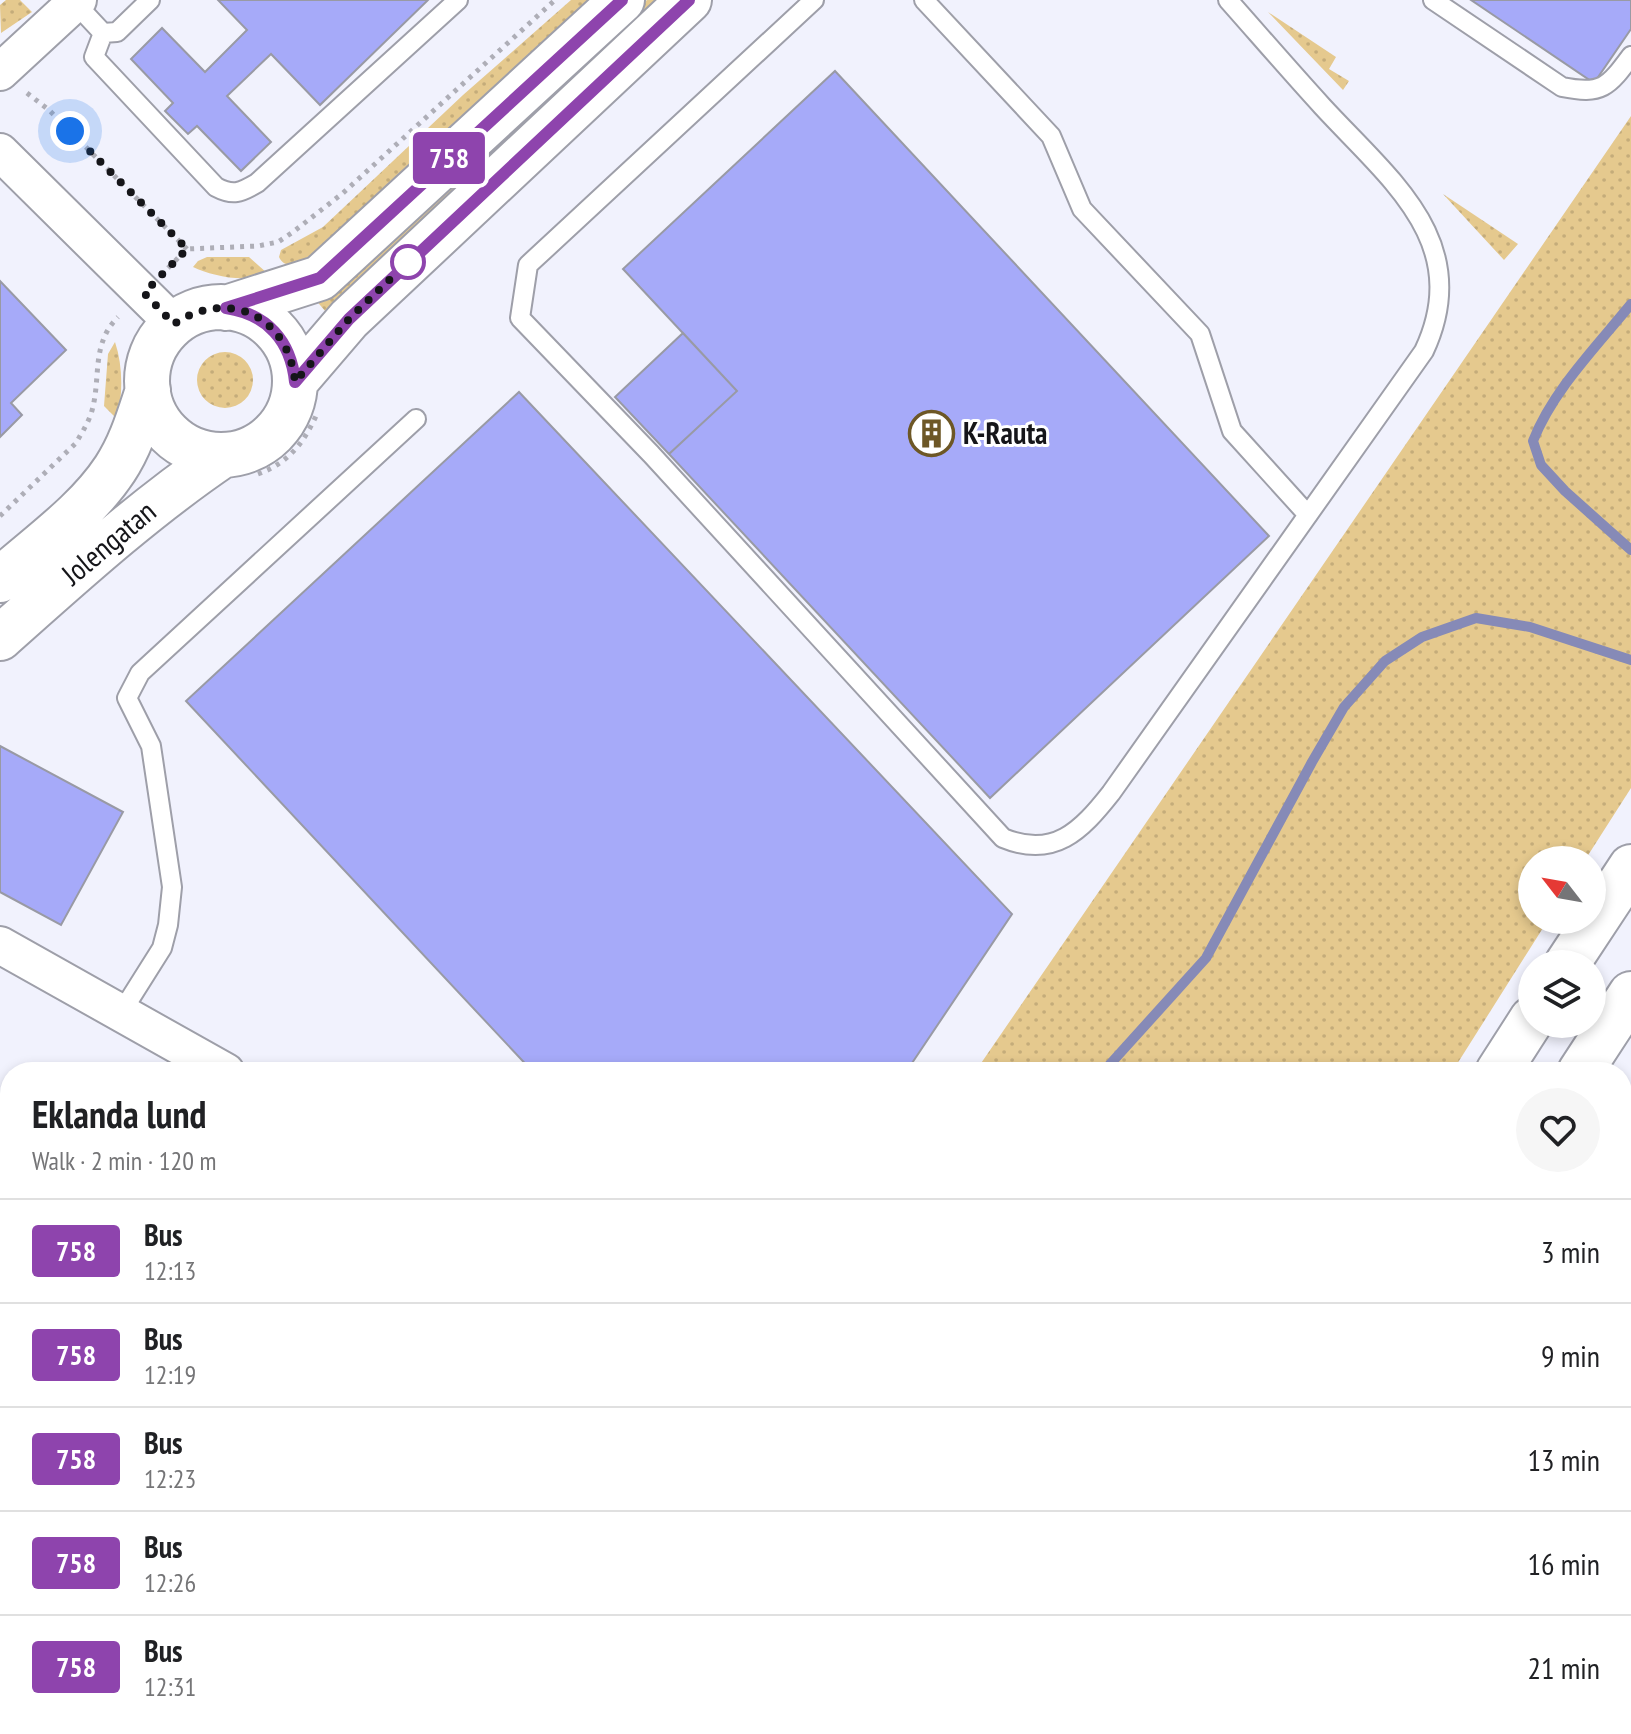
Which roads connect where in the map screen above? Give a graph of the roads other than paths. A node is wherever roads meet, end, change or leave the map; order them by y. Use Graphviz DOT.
graph roads {
  1 [pos="150,0"];
  2 [pos="458,0"];
  3 [pos="622,0"];
  4 [pos="689,0"];
  5 [pos="814,0"];
  6 [pos="924,0"];
  7 [pos="1228,0"];
  8 [pos="1433,0"];
  9 [pos="76,2"];
  10 [pos="103,33"];
  11 [pos="1631,56"];
  12 [pos="1,71"];
  13 [pos="0,152"];
  14 [pos="226,308"];
  15 [pos="174,324"];
  16 [pos="295,382"];
  17 [pos="148,390"];
  18 [pos="416,419"];
  19 [pos="223,455"];
  20 [pos="1308,515"];
  21 [pos="0,580"];
  22 [pos="0,638"];
  23 [pos="1631,867"];
  24 [pos="0,945"];
  25 [pos="1576,950"];
  26 [pos="1631,994"];
  27 [pos="121,1013"];
  28 [pos="1520,1038"];
  29 [pos="208,1062"];
  30 [pos="1504,1062"];
  31 [pos="1587,1062"];
  1 -- 10 [label="lane"];
  2 -- 10 [label="lane"];
  3 -- 14 [label="main road"];
  4 -- 16 [label="main road"];
  5 -- 20 [label="lane"];
  6 -- 20 [label="lane"];
  7 -- 20 [label="lane"];
  8 -- 11 [label="lane"];
  9 -- 10 [label="lane"];
  9 -- 12 [label="street"];
  13 -- 15 [label="street"];
  14 -- 15 [label="main road"];
  14 -- 16 [label="main road"];
  15 -- 17 [label="main road"];
  16 -- 19 [label="main road"];
  17 -- 19 [label="main road"];
  17 -- 21 [label="main road, Jolengatan"];
  18 -- 27 [label="lane"];
  19 -- 22 [label="main road, Jolengatan"];
  23 -- 25 [label="main road"];
  24 -- 27 [label="street"];
  26 -- 31 [label="main road"];
  27 -- 29 [label="street"];
  28 -- 30 [label="main road"];
}
